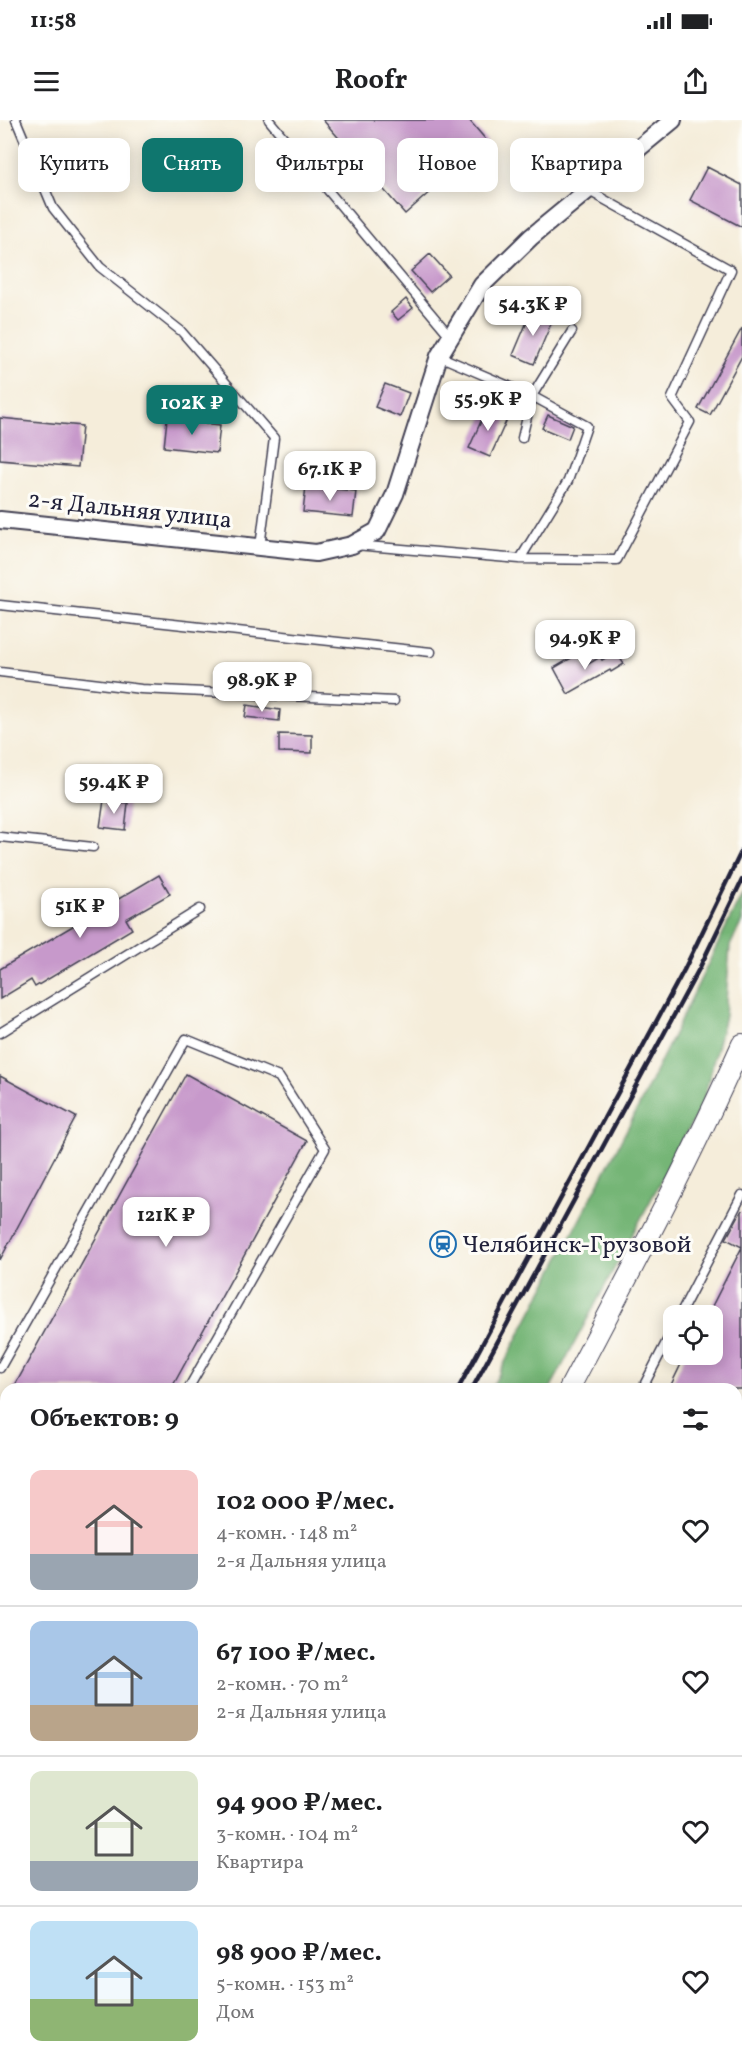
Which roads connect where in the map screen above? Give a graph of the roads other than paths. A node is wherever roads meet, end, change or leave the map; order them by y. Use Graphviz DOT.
graph roads {
  1 [pos="16,120"];
  2 [pos="268,120"];
  3 [pos="673,120"];
  4 [pos="644,145"];
  5 [pos="588,192"];
  6 [pos="591,192"];
  7 [pos="572,332"];
  8 [pos="450,336"];
  9 [pos="439,356"];
  10 [pos="532,396"];
  11 [pos="522,438"];
  12 [pos="0,520"];
  13 [pos="352,545"];
  14 [pos="261,547"];
  15 [pos="520,559"];
  16 [pos="0,605"];
  17 [pos="431,652"];
  18 [pos="0,672"];
  19 [pos="394,700"];
  20 [pos="0,837"];
  21 [pos="93,847"];
  22 [pos="200,909"];
  23 [pos="0,1033"];
  24 [pos="742,1044"];
  25 [pos="742,1195"];
  26 [pos="685,1305"];
  27 [pos="663,1348"];
  28 [pos="0,1368"];
  29 [pos="191,1383"];
  30 [pos="572,1383"];
  31 [pos="645,1383"];
  1 -- 14 [label="lane"];
  2 -- 8 [label="lane"];
  3 -- 4 [label="street, 2-я Дальняя улица"];
  5 -- 8 [label="street, 2-я Дальняя улица"];
  6 -- 15 [label="lane"];
  7 -- 10 [label="lane"];
  8 -- 9 [label="street, 2-я Дальняя улица"];
  9 -- 10 [label="lane"];
  9 -- 13 [label="street, 2-я Дальняя улица"];
  10 -- 11 [label="lane"];
  10 -- 15 [label="lane"];
  12 -- 14 [label="street, 2-я Дальняя улица"];
  13 -- 14 [label="street, 2-я Дальняя улица"];
  13 -- 15 [label="lane"];
  16 -- 17 [label="lane"];
  18 -- 19 [label="lane"];
  20 -- 21 [label="lane"];
  22 -- 23 [label="lane"];
  24 -- 30 [label="street"];
  25 -- 26 [label="lane"];
  27 -- 31 [label="lane"];
  28 -- 29 [label="lane"];
}
